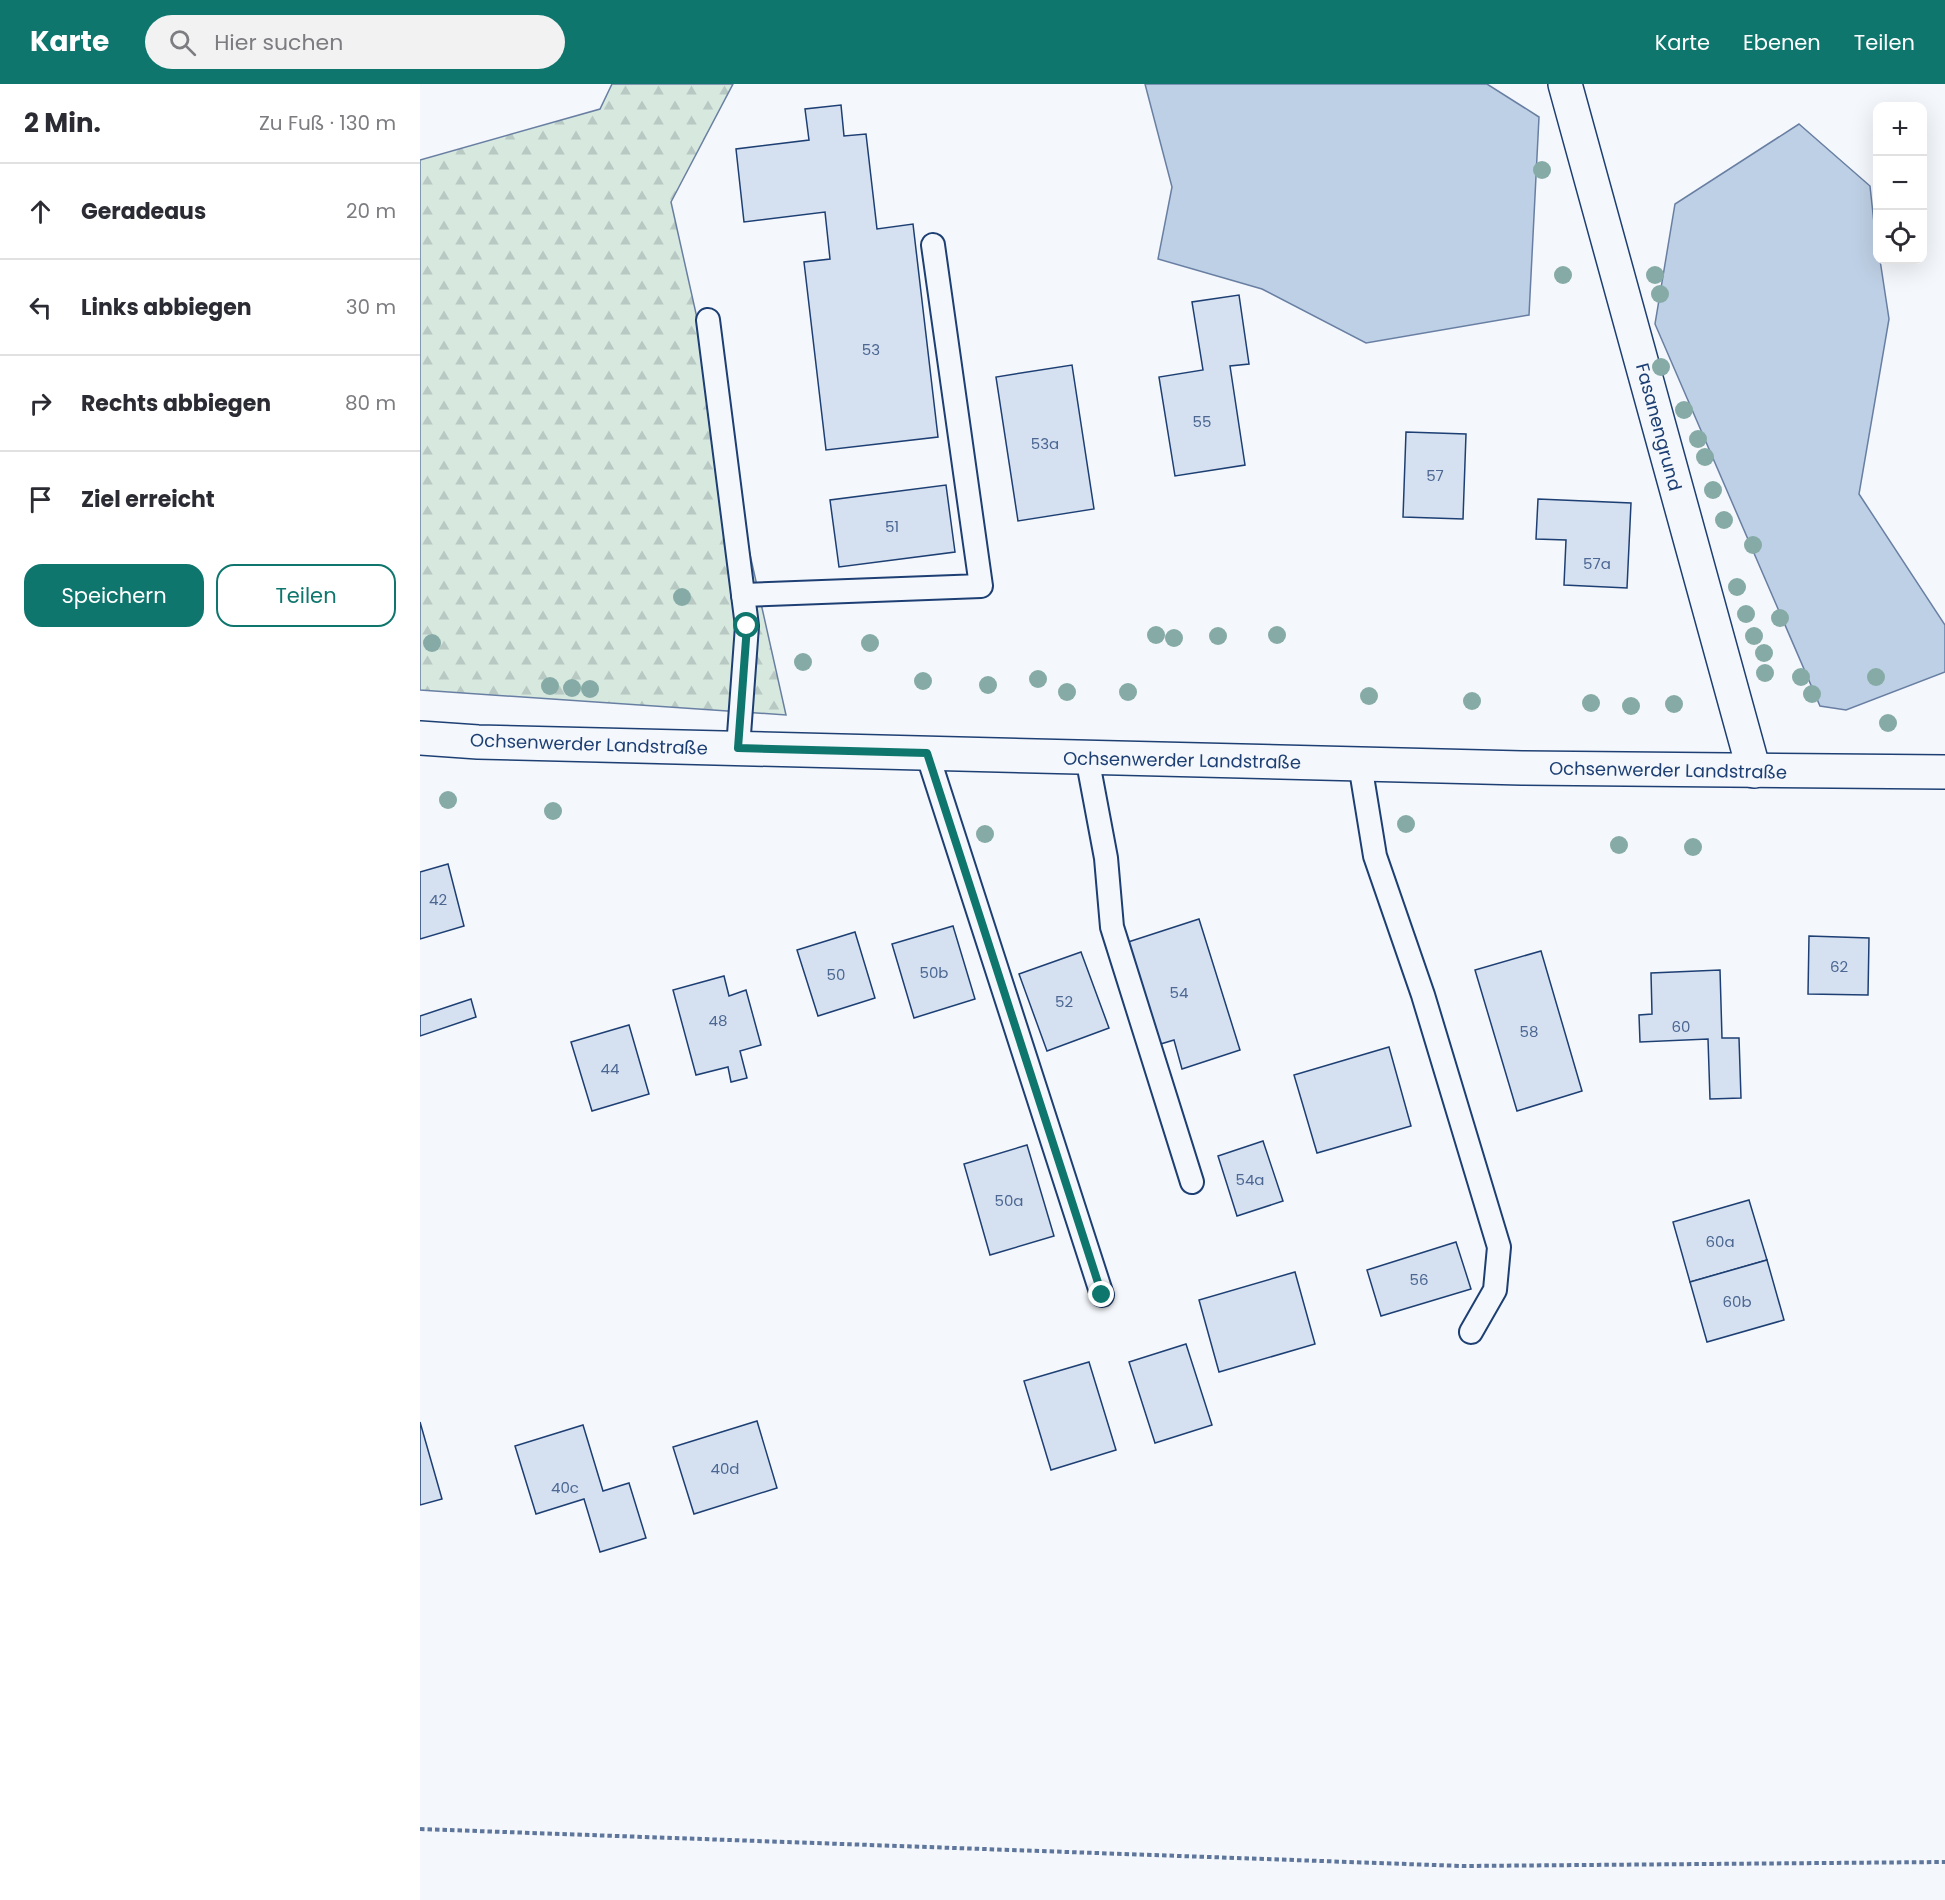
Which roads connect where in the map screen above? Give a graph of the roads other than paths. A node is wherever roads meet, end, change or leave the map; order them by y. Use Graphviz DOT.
graph roads {
  1 [pos="1565,84"];
  2 [pos="933,245"];
  3 [pos="708,320"];
  4 [pos="743,595"];
  5 [pos="420,738"];
  6 [pos="738,748"];
  7 [pos="927,753"];
  8 [pos="1087,757"];
  9 [pos="1360,764"];
  10 [pos="1754,771"];
  11 [pos="1945,772"];
  12 [pos="1191,1182"];
  13 [pos="1102,1295"];
  14 [pos="1471,1332"];
  1 -- 10 [label="street, Fasanengrund"];
  2 -- 4 [label="lane"];
  3 -- 4 [label="lane"];
  4 -- 6 [label="lane"];
  5 -- 6 [label="street, Ochsenwerder Landstraße"];
  6 -- 7 [label="street, Ochsenwerder Landstraße"];
  7 -- 8 [label="street, Ochsenwerder Landstraße"];
  7 -- 13 [label="lane"];
  8 -- 9 [label="street, Ochsenwerder Landstraße"];
  8 -- 12 [label="lane"];
  9 -- 10 [label="street, Ochsenwerder Landstraße"];
  9 -- 14 [label="lane"];
  10 -- 11 [label="street, Ochsenwerder Landstraße"];
}
